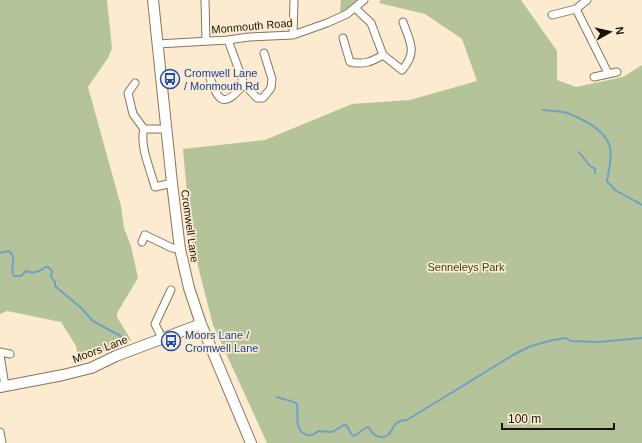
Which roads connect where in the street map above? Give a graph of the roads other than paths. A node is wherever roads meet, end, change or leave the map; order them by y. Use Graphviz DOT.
graph roads {
  1 [pos="153,0"];
  2 [pos="205,0"];
  3 [pos="294,0"];
  4 [pos="364,0"];
  5 [pos="587,0"];
  6 [pos="355,8"];
  7 [pos="576,10"];
  8 [pos="552,15"];
  9 [pos="402,22"];
  10 [pos="293,35"];
  11 [pos="343,38"];
  12 [pos="228,40"];
  13 [pos="206,41"];
  14 [pos="157,44"];
  15 [pos="264,53"];
  16 [pos="383,55"];
  17 [pos="617,72"];
  18 [pos="608,73"];
  19 [pos="209,75"];
  20 [pos="594,77"];
  21 [pos="135,83"];
  22 [pos="244,84"];
  23 [pos="144,129"];
  24 [pos="167,129"];
  25 [pos="172,183"];
  26 [pos="142,242"];
  27 [pos="180,249"];
  28 [pos="171,290"];
  29 [pos="201,324"];
  30 [pos="162,338"];
  31 [pos="0,354"];
  32 [pos="10,354"];
  33 [pos="2,387"];
  34 [pos="0,432"];
  35 [pos="2,443"];
  36 [pos="251,443"];
  1 -- 14 [label="street, Cromwell Lane"];
  2 -- 13 [label="street"];
  3 -- 10 [label="street"];
  4 -- 6 [label="street, Monmouth Road"];
  5 -- 7 [label="street"];
  6 -- 10 [label="street, Monmouth Road"];
  6 -- 16 [label="street"];
  7 -- 8 [label="street"];
  7 -- 18 [label="street"];
  9 -- 16 [label="street"];
  10 -- 12 [label="street, Monmouth Road"];
  11 -- 16 [label="street"];
  12 -- 13 [label="street, Monmouth Road"];
  12 -- 22 [label="street"];
  13 -- 14 [label="street, Monmouth Road"];
  14 -- 24 [label="street, Cromwell Lane"];
  15 -- 22 [label="street"];
  17 -- 18 [label="street"];
  18 -- 20 [label="street"];
  19 -- 22 [label="street"];
  21 -- 23 [label="street"];
  23 -- 24 [label="street"];
  23 -- 25 [label="street"];
  24 -- 25 [label="street, Cromwell Lane"];
  25 -- 27 [label="street, Cromwell Lane"];
  26 -- 27 [label="street"];
  27 -- 29 [label="street, Cromwell Lane"];
  28 -- 30 [label="street"];
  29 -- 30 [label="street, Moors Lane"];
  29 -- 36 [label="street, Cromwell Lane"];
  30 -- 33 [label="street, Moors Lane"];
  31 -- 32 [label="street, Moors Lane"];
  31 -- 33 [label="street, Moors Lane"];
  34 -- 35 [label="street"];
}
